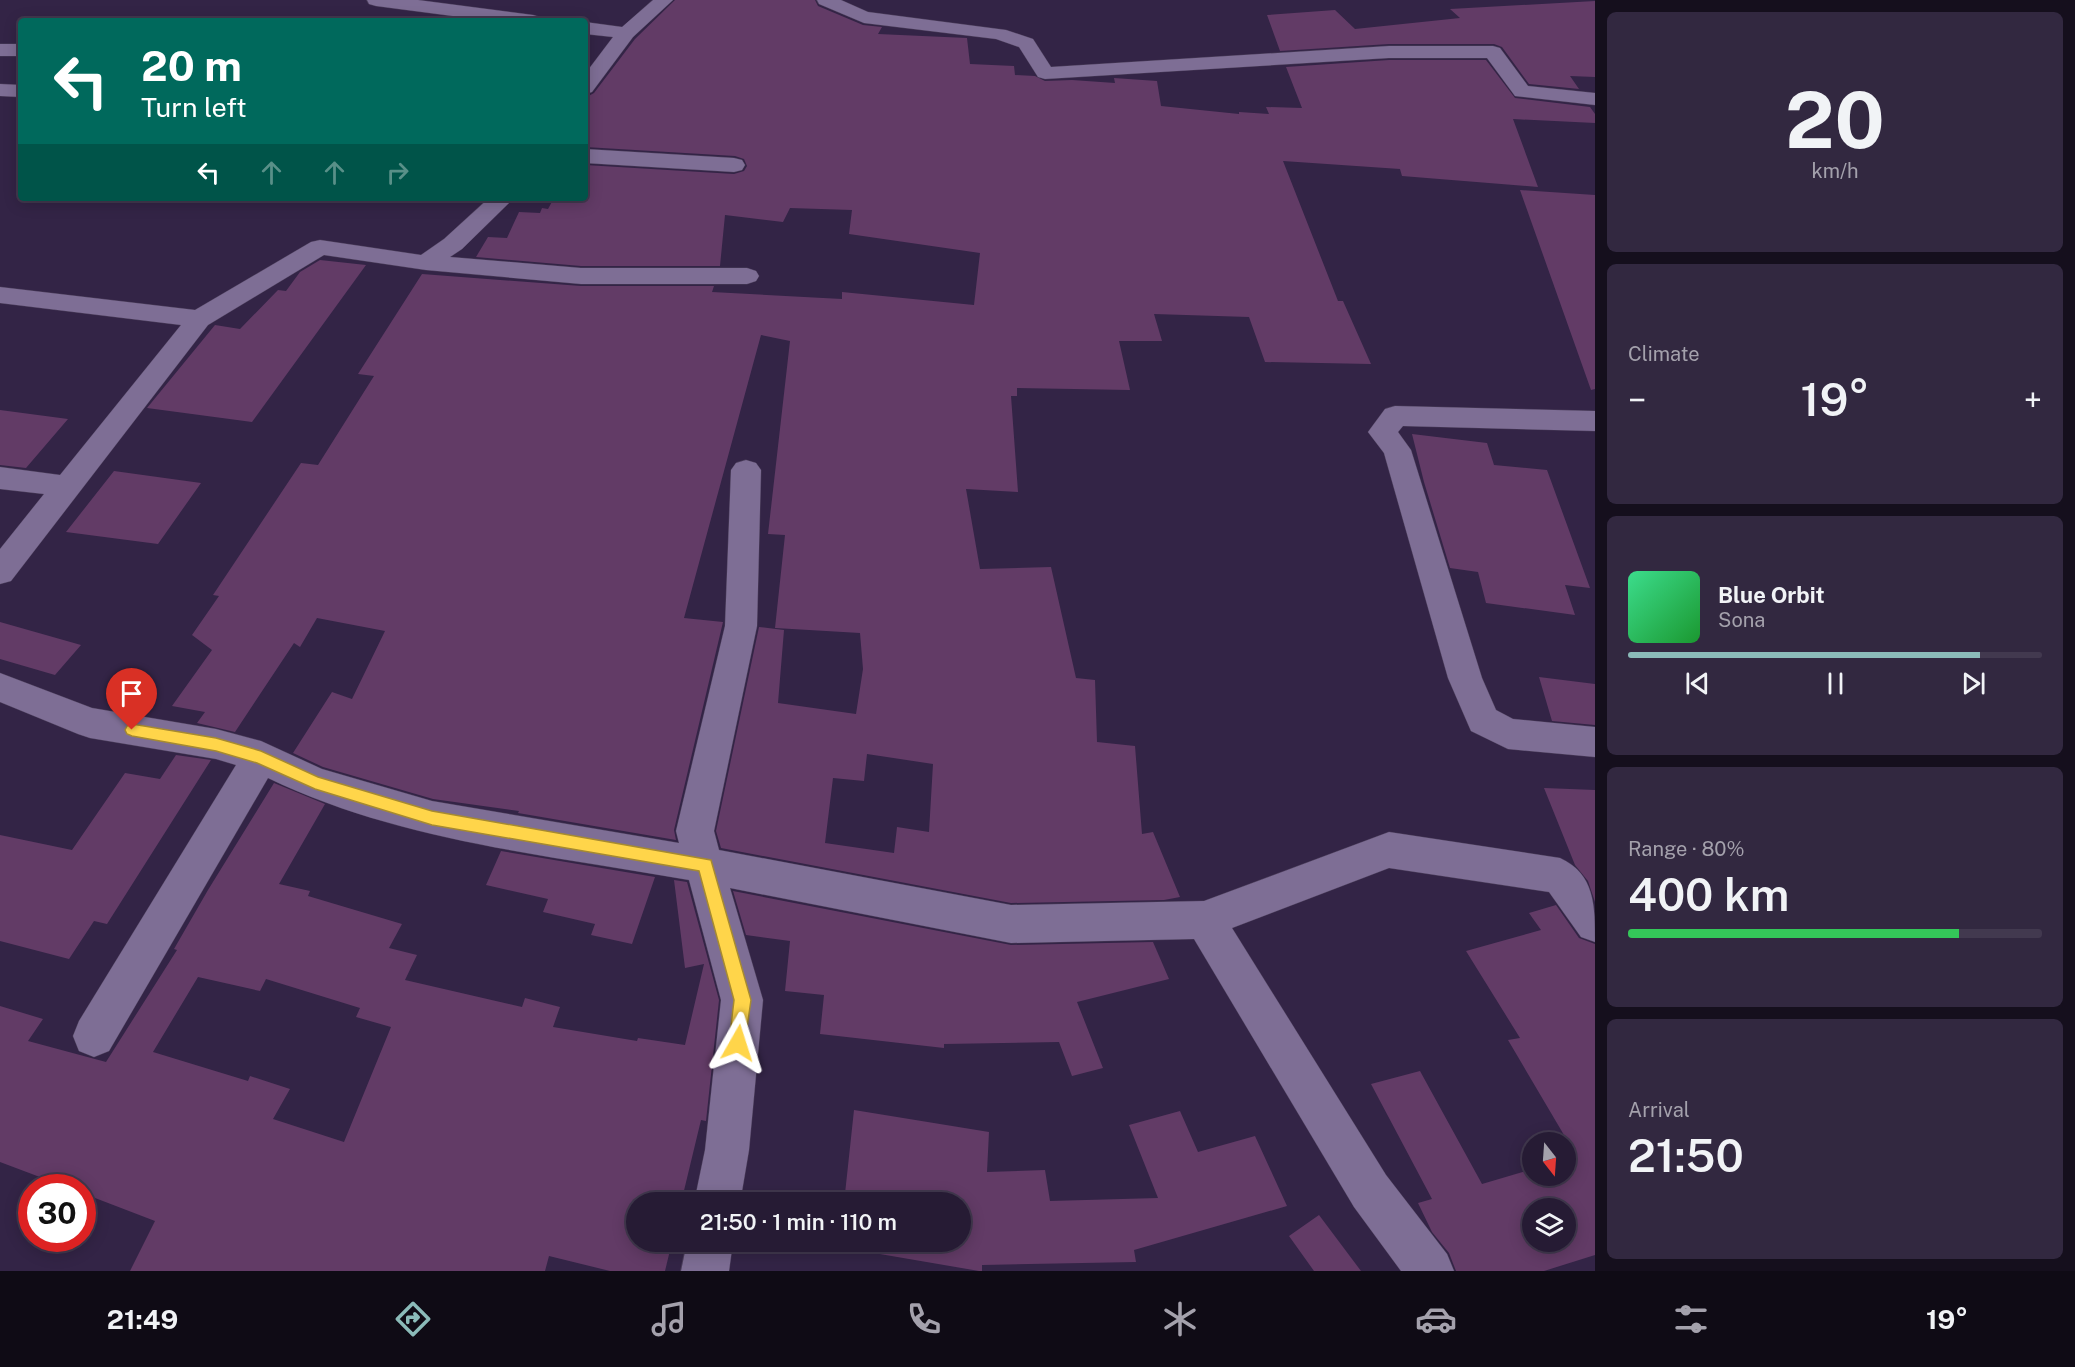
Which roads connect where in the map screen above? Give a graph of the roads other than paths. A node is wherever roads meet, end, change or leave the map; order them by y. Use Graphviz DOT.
graph roads {
  1 [pos="376,0"];
  2 [pos="664,0"];
  3 [pos="826,0"];
  4 [pos="511,18"];
  5 [pos="588,28"];
  6 [pos="626,33"];
  7 [pos="0,50"];
  8 [pos="18,50"];
  9 [pos="588,84"];
  10 [pos="0,90"];
  11 [pos="18,91"];
  12 [pos="1595,99"];
  13 [pos="588,156"];
  14 [pos="734,165"];
  15 [pos="499,201"];
  16 [pos="426,263"];
  17 [pos="747,276"];
  18 [pos="0,295"];
  19 [pos="199,319"];
  20 [pos="1595,421"];
  21 [pos="746,470"];
  22 [pos="0,478"];
  23 [pos="65,486"];
  24 [pos="0,572"];
  25 [pos="0,687"];
  26 [pos="1595,742"];
  27 [pos="261,757"];
  28 [pos="705,865"];
  29 [pos="1204,920"];
  30 [pos="1595,923"];
  31 [pos="94,1036"];
  32 [pos="719,1192"];
  33 [pos="708,1252"];
  34 [pos="705,1271"];
  35 [pos="1430,1271"];
  1 -- 4 [label="street"];
  2 -- 6 [label="street"];
  3 -- 12 [label="street"];
  5 -- 6 [label="street"];
  6 -- 9 [label="street"];
  7 -- 8 [label="street"];
  10 -- 11 [label="street"];
  13 -- 14 [label="street"];
  15 -- 16 [label="street"];
  16 -- 17 [label="street"];
  16 -- 19 [label="street"];
  18 -- 19 [label="street"];
  19 -- 23 [label="street"];
  20 -- 26 [label="street"];
  21 -- 28 [label="street"];
  22 -- 23 [label="street"];
  23 -- 24 [label="street"];
  25 -- 27 [label="street"];
  27 -- 28 [label="street"];
  27 -- 31 [label="street"];
  28 -- 29 [label="street"];
  28 -- 32 [label="street"];
  29 -- 30 [label="street"];
  29 -- 35 [label="street"];
  33 -- 34 [label="street"];
}
